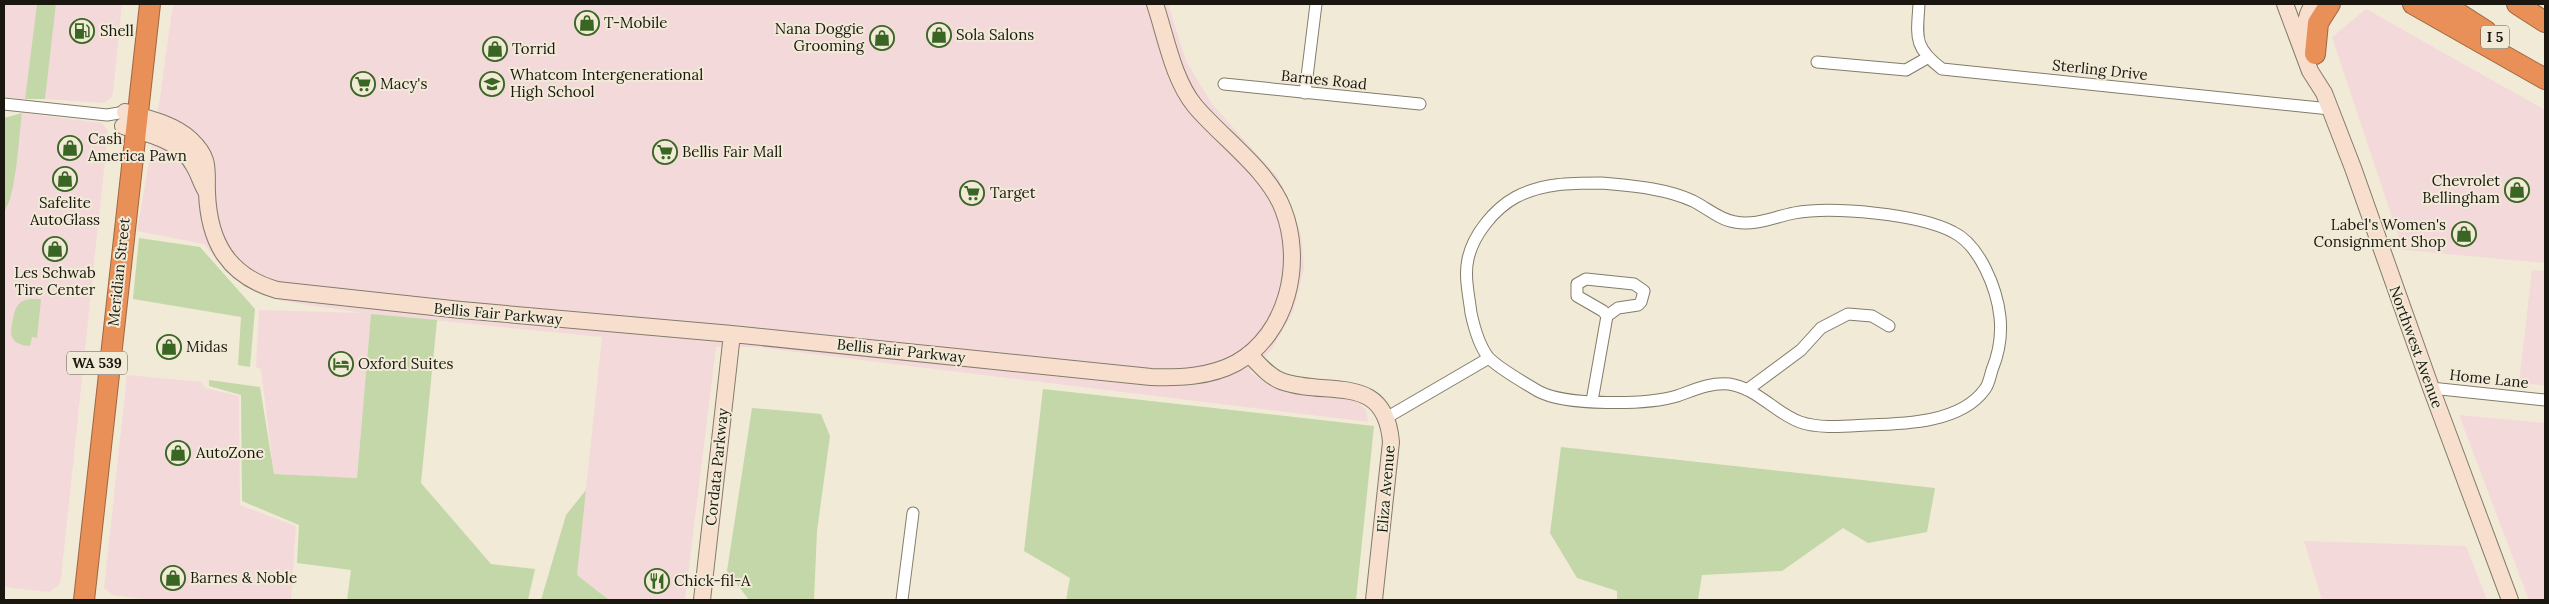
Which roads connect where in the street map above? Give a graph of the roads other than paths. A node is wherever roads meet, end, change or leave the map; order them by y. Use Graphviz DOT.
graph roads {
  1 [pos="137,4"];
  2 [pos="150,4"];
  3 [pos="1155,4"];
  4 [pos="1316,4"];
  5 [pos="1919,4"];
  6 [pos="2285,4"];
  7 [pos="2293,4"];
  8 [pos="2312,4"];
  9 [pos="2330,4"];
  10 [pos="2413,4"];
  11 [pos="2444,4"];
  12 [pos="2518,5"];
  13 [pos="2545,22"];
  14 [pos="2314,54"];
  15 [pos="1928,58"];
  16 [pos="1817,62"];
  17 [pos="2545,69"];
  18 [pos="2545,79"];
  19 [pos="1224,84"];
  20 [pos="1305,93"];
  21 [pos="2327,101"];
  22 [pos="4,104"];
  23 [pos="1420,104"];
  24 [pos="125,120"];
  25 [pos="109,259"];
  26 [pos="1606,316"];
  27 [pos="1889,326"];
  28 [pos="732,334"];
  29 [pos="1249,354"];
  30 [pos="1489,358"];
  31 [pos="109,362"];
  32 [pos="2430,388"];
  33 [pos="1748,390"];
  34 [pos="2545,400"];
  35 [pos="1592,401"];
  36 [pos="1386,418"];
  37 [pos="913,513"];
  38 [pos="72,600"];
  39 [pos="84,600"];
  40 [pos="702,600"];
  41 [pos="902,600"];
  42 [pos="1374,600"];
  43 [pos="2510,600"];
  1 -- 24 [label="highway, Meridian Street / WA 539"];
  2 -- 24 [label="highway, Meridian Street / WA 539"];
  3 -- 29 [label="street, Bellis Fair Parkway"];
  4 -- 20 [label="street"];
  5 -- 15 [label="street"];
  6 -- 21 [label="street, Northwest Avenue"];
  7 -- 8 [label="street"];
  8 -- 14 [label="street, Northwest Avenue"];
  9 -- 14 [label="highway"];
  10 -- 18 [label="highway"];
  11 -- 17 [label="highway, I 5"];
  12 -- 13 [label="highway"];
  14 -- 21 [label="street, Northwest Avenue"];
  15 -- 16 [label="street"];
  15 -- 21 [label="street, Sterling Drive"];
  19 -- 20 [label="street, Barnes Road"];
  20 -- 23 [label="street, Barnes Road"];
  21 -- 32 [label="street, Northwest Avenue"];
  22 -- 24 [label="street"];
  24 -- 25 [label="highway, Meridian Street / WA 539"];
  24 -- 28 [label="street, Bellis Fair Parkway"];
  24 -- 31 [label="highway, Meridian Street / WA 539"];
  25 -- 31 [label="highway"];
  25 -- 38 [label="highway, Meridian Street / WA 539"];
  26 -- 26 [label="street"];
  26 -- 35 [label="street"];
  27 -- 33 [label="street"];
  28 -- 29 [label="street, Bellis Fair Parkway"];
  28 -- 40 [label="street, Cordata Parkway"];
  29 -- 36 [label="street, Eliza Avenue"];
  30 -- 33 [label="street"];
  30 -- 35 [label="street"];
  30 -- 36 [label="street"];
  31 -- 39 [label="highway, Meridian Street / WA 539"];
  32 -- 34 [label="street, Home Lane"];
  32 -- 43 [label="street, Northwest Avenue"];
  33 -- 35 [label="street"];
  36 -- 42 [label="street, Eliza Avenue"];
  37 -- 41 [label="street"];
}
